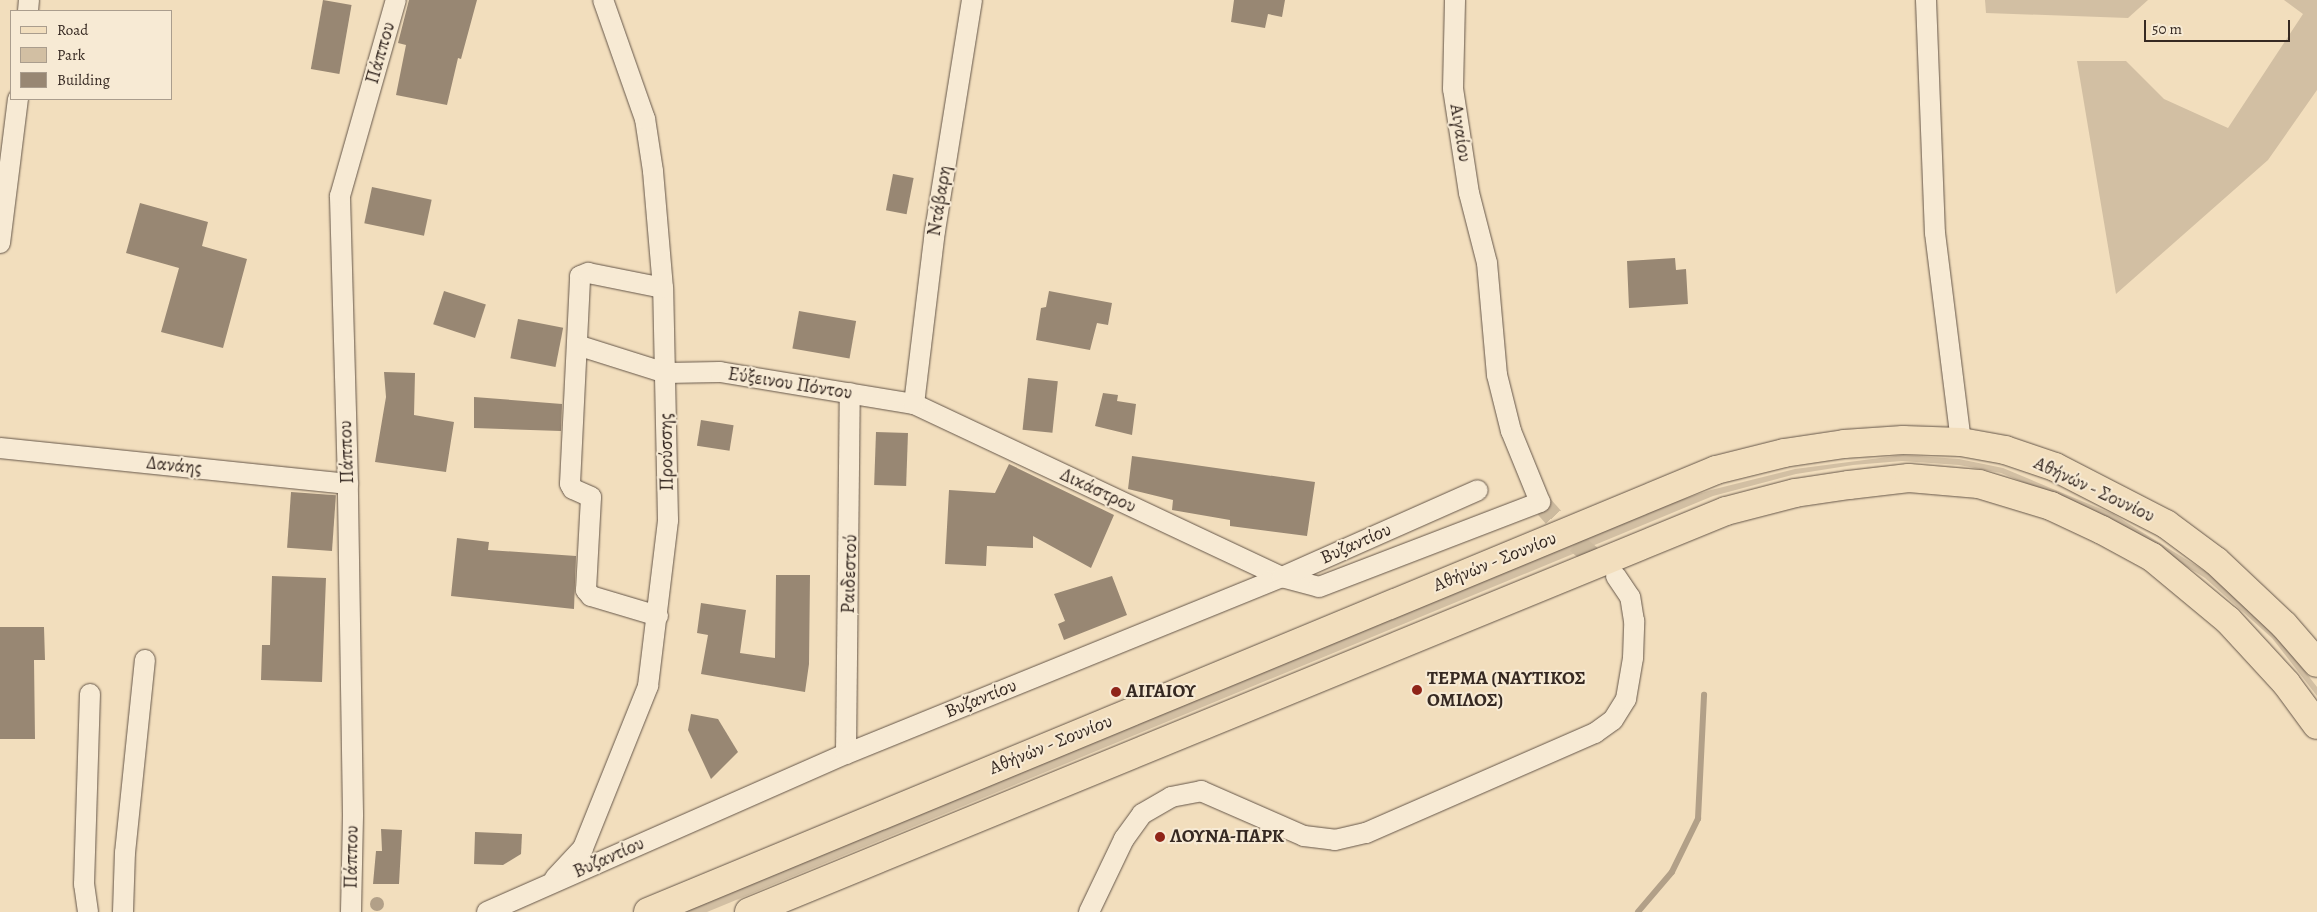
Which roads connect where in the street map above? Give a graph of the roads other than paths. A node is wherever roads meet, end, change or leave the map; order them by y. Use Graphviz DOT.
graph roads {
  1 [pos="396,0"];
  2 [pos="603,0"];
  3 [pos="972,0"];
  4 [pos="1456,0"];
  5 [pos="1926,0"];
  6 [pos="18,100"];
  7 [pos="5,166"];
  8 [pos="0,243"];
  9 [pos="664,288"];
  10 [pos="577,345"];
  11 [pos="666,373"];
  12 [pos="850,393"];
  13 [pos="914,404"];
  14 [pos="1961,442"];
  15 [pos="0,448"];
  16 [pos="348,484"];
  17 [pos="1478,490"];
  18 [pos="1616,576"];
  19 [pos="1282,577"];
  20 [pos="658,616"];
  21 [pos="144,660"];
  22 [pos="2317,663"];
  23 [pos="90,694"];
  24 [pos="2317,725"];
  25 [pos="846,754"];
  26 [pos="548,884"];
  27 [pos="88,912"];
  28 [pos="123,912"];
  29 [pos="351,912"];
  30 [pos="487,912"];
  31 [pos="648,912"];
  32 [pos="749,912"];
  33 [pos="1089,912"];
  1 -- 16 [label="street, Πάππου"];
  2 -- 9 [label="street, Προύσσης"];
  3 -- 13 [label="street, Ντάβαρη"];
  4 -- 19 [label="street, Αιγαίου"];
  5 -- 14 [label="street"];
  6 -- 7 [label="street"];
  7 -- 8 [label="street"];
  9 -- 10 [label="street"];
  9 -- 11 [label="street, Προύσσης"];
  10 -- 11 [label="street, Εύξεινου Πόντου"];
  10 -- 20 [label="street"];
  11 -- 12 [label="street, Εύξεινου Πόντου"];
  11 -- 20 [label="street, Προύσσης"];
  12 -- 13 [label="street, Εύξεινου Πόντου"];
  12 -- 25 [label="street, Ραιδεστού"];
  13 -- 19 [label="street, Δικάστρου"];
  14 -- 22 [label="main road, Αθήνών - Σουνίου"];
  14 -- 31 [label="main road, Αθήνών - Σουνίου"];
  15 -- 16 [label="street, Δανάης"];
  16 -- 29 [label="street, Πάππου"];
  17 -- 19 [label="street, Βυζαντίου"];
  18 -- 33 [label="street"];
  19 -- 25 [label="street, Βυζαντίου"];
  20 -- 26 [label="street, Προύσσης"];
  21 -- 28 [label="street"];
  23 -- 27 [label="street"];
  24 -- 32 [label="main road, Αθήνών - Σουνίου"];
  25 -- 26 [label="street, Βυζαντίου"];
  26 -- 30 [label="street, Βυζαντίου"];
}
